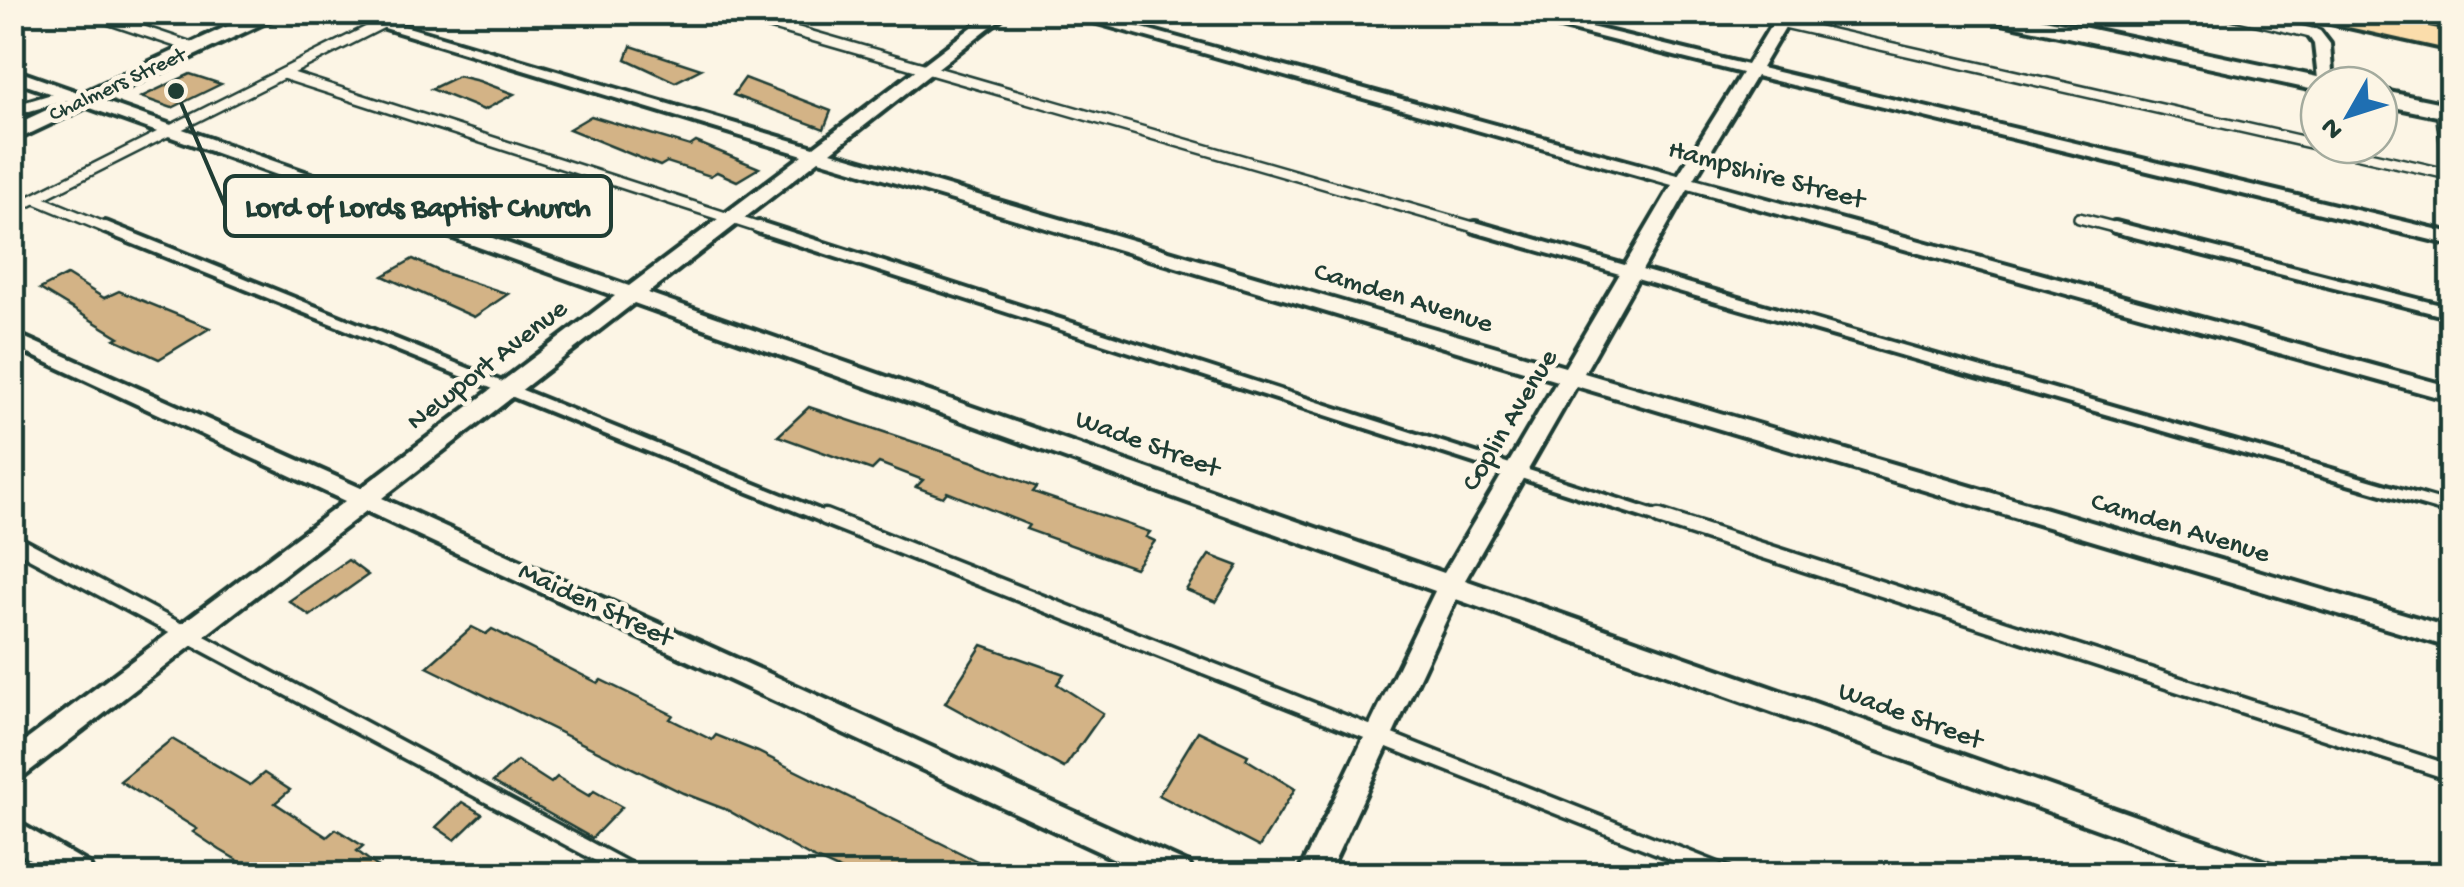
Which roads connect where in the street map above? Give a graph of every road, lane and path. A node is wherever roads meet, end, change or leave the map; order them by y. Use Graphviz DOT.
graph roads {
  1 [pos="87,12"];
  2 [pos="278,12"];
  3 [pos="339,12"];
  4 [pos="405,12"];
  5 [pos="729,12"];
  6 [pos="1002,12"];
  7 [pos="1065,12"];
  8 [pos="1508,12"];
  9 [pos="1736,12"];
  10 [pos="1979,12"];
  11 [pos="2223,12"];
  12 [pos="2385,12"];
  13 [pos="1784,18"];
  14 [pos="2058,21"];
  15 [pos="2316,23"];
  16 [pos="380,24"];
  17 [pos="2452,27"];
  18 [pos="2452,42"];
  19 [pos="198,49"];
  20 [pos="2323,65"];
  21 [pos="925,70"];
  22 [pos="1750,71"];
  23 [pos="12,74"];
  24 [pos="283,74"];
  25 [pos="2299,79"];
  26 [pos="78,97"];
  27 [pos="2399,104"];
  28 [pos="12,110"];
  29 [pos="2447,121"];
  30 [pos="173,130"];
  31 [pos="12,135"];
  32 [pos="2299,140"];
  33 [pos="2452,151"];
  34 [pos="816,153"];
  35 [pos="2399,163"];
  36 [pos="2452,175"];
  37 [pos="1683,182"];
  38 [pos="36,199"];
  39 [pos="12,210"];
  40 [pos="732,216"];
  41 [pos="2079,218"];
  42 [pos="2452,240"];
  43 [pos="1631,273"];
  44 [pos="633,293"];
  45 [pos="2452,312"];
  46 [pos="12,338"];
  47 [pos="1572,378"];
  48 [pos="506,391"];
  49 [pos="2452,394"];
  50 [pos="1515,472"];
  51 [pos="364,499"];
  52 [pos="2452,509"];
  53 [pos="12,541"];
  54 [pos="1450,585"];
  55 [pos="185,636"];
  56 [pos="2452,638"];
  57 [pos="1379,734"];
  58 [pos="12,768"];
  59 [pos="2452,773"];
  60 [pos="12,832"];
  61 [pos="78,874"];
  62 [pos="635,874"];
  63 [pos="1178,874"];
  64 [pos="1313,874"];
  65 [pos="1727,874"];
  66 [pos="2260,874"];
  1 -- 19 [label="lane"];
  2 -- 19 [label="main road, Chalmers Street"];
  3 -- 16 [label="street, Camden Avenue"];
  4 -- 16 [label="lane"];
  5 -- 21 [label="lane"];
  6 -- 21 [label="street, Newport Avenue"];
  7 -- 37 [label="street, Hampshire Street"];
  8 -- 22 [label="street"];
  9 -- 13 [label="lane"];
  10 -- 14 [label="main road"];
  11 -- 15 [label="lane"];
  12 -- 17 [label="highway"];
  13 -- 22 [label="street, Coplin Avenue"];
  13 -- 32 [label="lane"];
  14 -- 25 [label="main road"];
  15 -- 18 [label="highway"];
  15 -- 20 [label="street"];
  16 -- 24 [label="lane"];
  16 -- 34 [label="street, Camden Avenue"];
  19 -- 26 [label="main road, Chalmers Street"];
  21 -- 34 [label="street, Newport Avenue"];
  21 -- 43 [label="lane"];
  22 -- 37 [label="street, Coplin Avenue"];
  22 -- 42 [label="street"];
  23 -- 26 [label="street, Wade Street"];
  24 -- 30 [label="lane"];
  24 -- 40 [label="lane"];
  26 -- 28 [label="street"];
  26 -- 30 [label="street, Wade Street"];
  26 -- 31 [label="main road, Chalmers Street"];
  27 -- 29 [label="main road"];
  29 -- 33 [label="lane"];
  30 -- 38 [label="lane"];
  30 -- 44 [label="street, Wade Street"];
  34 -- 40 [label="street, Newport Avenue"];
  34 -- 47 [label="street, Camden Avenue"];
  35 -- 36 [label="lane"];
  37 -- 43 [label="street, Coplin Avenue"];
  37 -- 49 [label="street, Hampshire Street"];
  38 -- 39 [label="lane"];
  38 -- 48 [label="lane"];
  40 -- 44 [label="street, Newport Avenue"];
  40 -- 50 [label="lane"];
  41 -- 45 [label="lane"];
  43 -- 47 [label="street, Coplin Avenue"];
  43 -- 52 [label="lane"];
  44 -- 48 [label="street, Newport Avenue"];
  44 -- 54 [label="street, Wade Street"];
  46 -- 51 [label="street, Maiden Street"];
  47 -- 50 [label="street, Coplin Avenue"];
  47 -- 56 [label="street, Camden Avenue"];
  48 -- 51 [label="street, Newport Avenue"];
  48 -- 57 [label="lane"];
  50 -- 54 [label="street, Coplin Avenue"];
  50 -- 59 [label="lane"];
  51 -- 55 [label="street, Newport Avenue"];
  51 -- 63 [label="street, Maiden Street"];
  53 -- 55 [label="lane"];
  54 -- 57 [label="street, Coplin Avenue"];
  54 -- 66 [label="street, Wade Street"];
  55 -- 58 [label="street, Newport Avenue"];
  55 -- 62 [label="lane"];
  57 -- 64 [label="street, Coplin Avenue"];
  57 -- 65 [label="lane"];
  60 -- 61 [label="street"];
}
